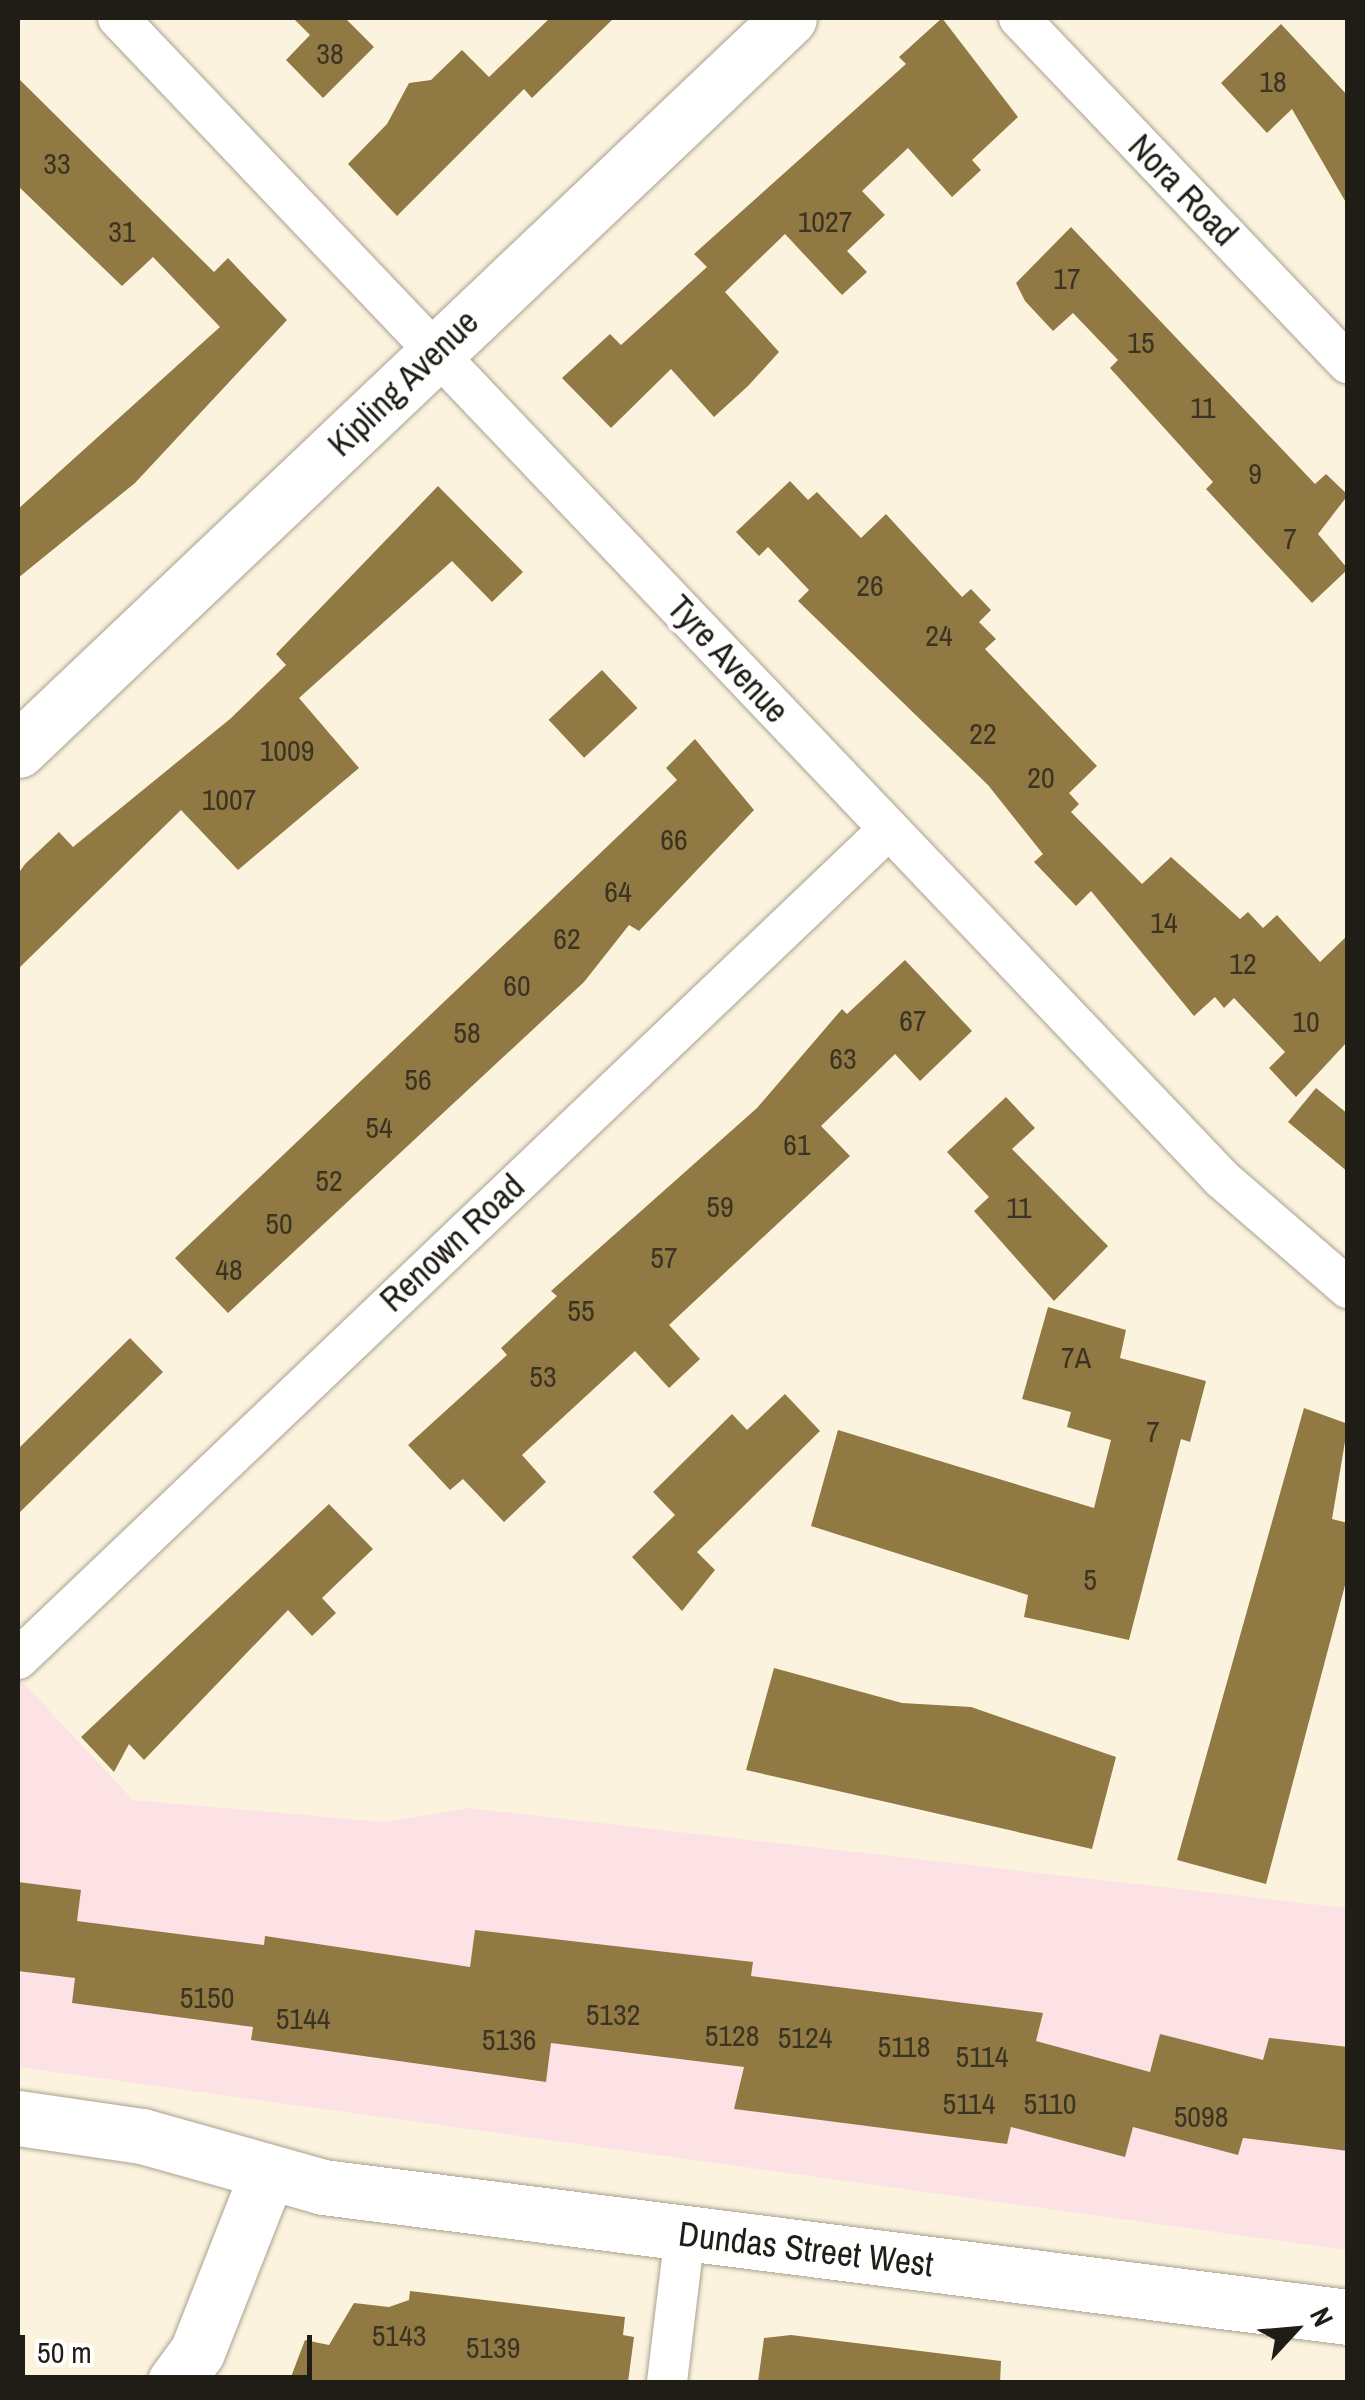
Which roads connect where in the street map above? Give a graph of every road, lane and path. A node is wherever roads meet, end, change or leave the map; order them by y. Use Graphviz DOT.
graph roads {
  1 [pos="118,18"];
  2 [pos="788,18"];
  3 [pos="1019,18"];
  4 [pos="436,352"];
  5 [pos="1348,363"];
  6 [pos="18,750"];
  7 [pos="889,829"];
  8 [pos="1348,1288"];
  9 [pos="18,1659"];
  10 [pos="18,2118"];
  11 [pos="266,2176"];
  12 [pos="684,2234"];
  13 [pos="1348,2317"];
  14 [pos="189,2372"];
  15 [pos="667,2382"];
  1 -- 4 [label="street, Tyre Avenue"];
  2 -- 4 [label="main road, Kipling Avenue"];
  3 -- 5 [label="street, Nora Road"];
  4 -- 6 [label="main road, Kipling Avenue"];
  4 -- 7 [label="street, Tyre Avenue"];
  7 -- 8 [label="street, Tyre Avenue"];
  7 -- 9 [label="street, Renown Road"];
  10 -- 11 [label="main road, Dundas Street West"];
  11 -- 12 [label="main road, Dundas Street West"];
  11 -- 14 [label="main road"];
  12 -- 13 [label="main road, Dundas Street West"];
  12 -- 15 [label="street"];
}
